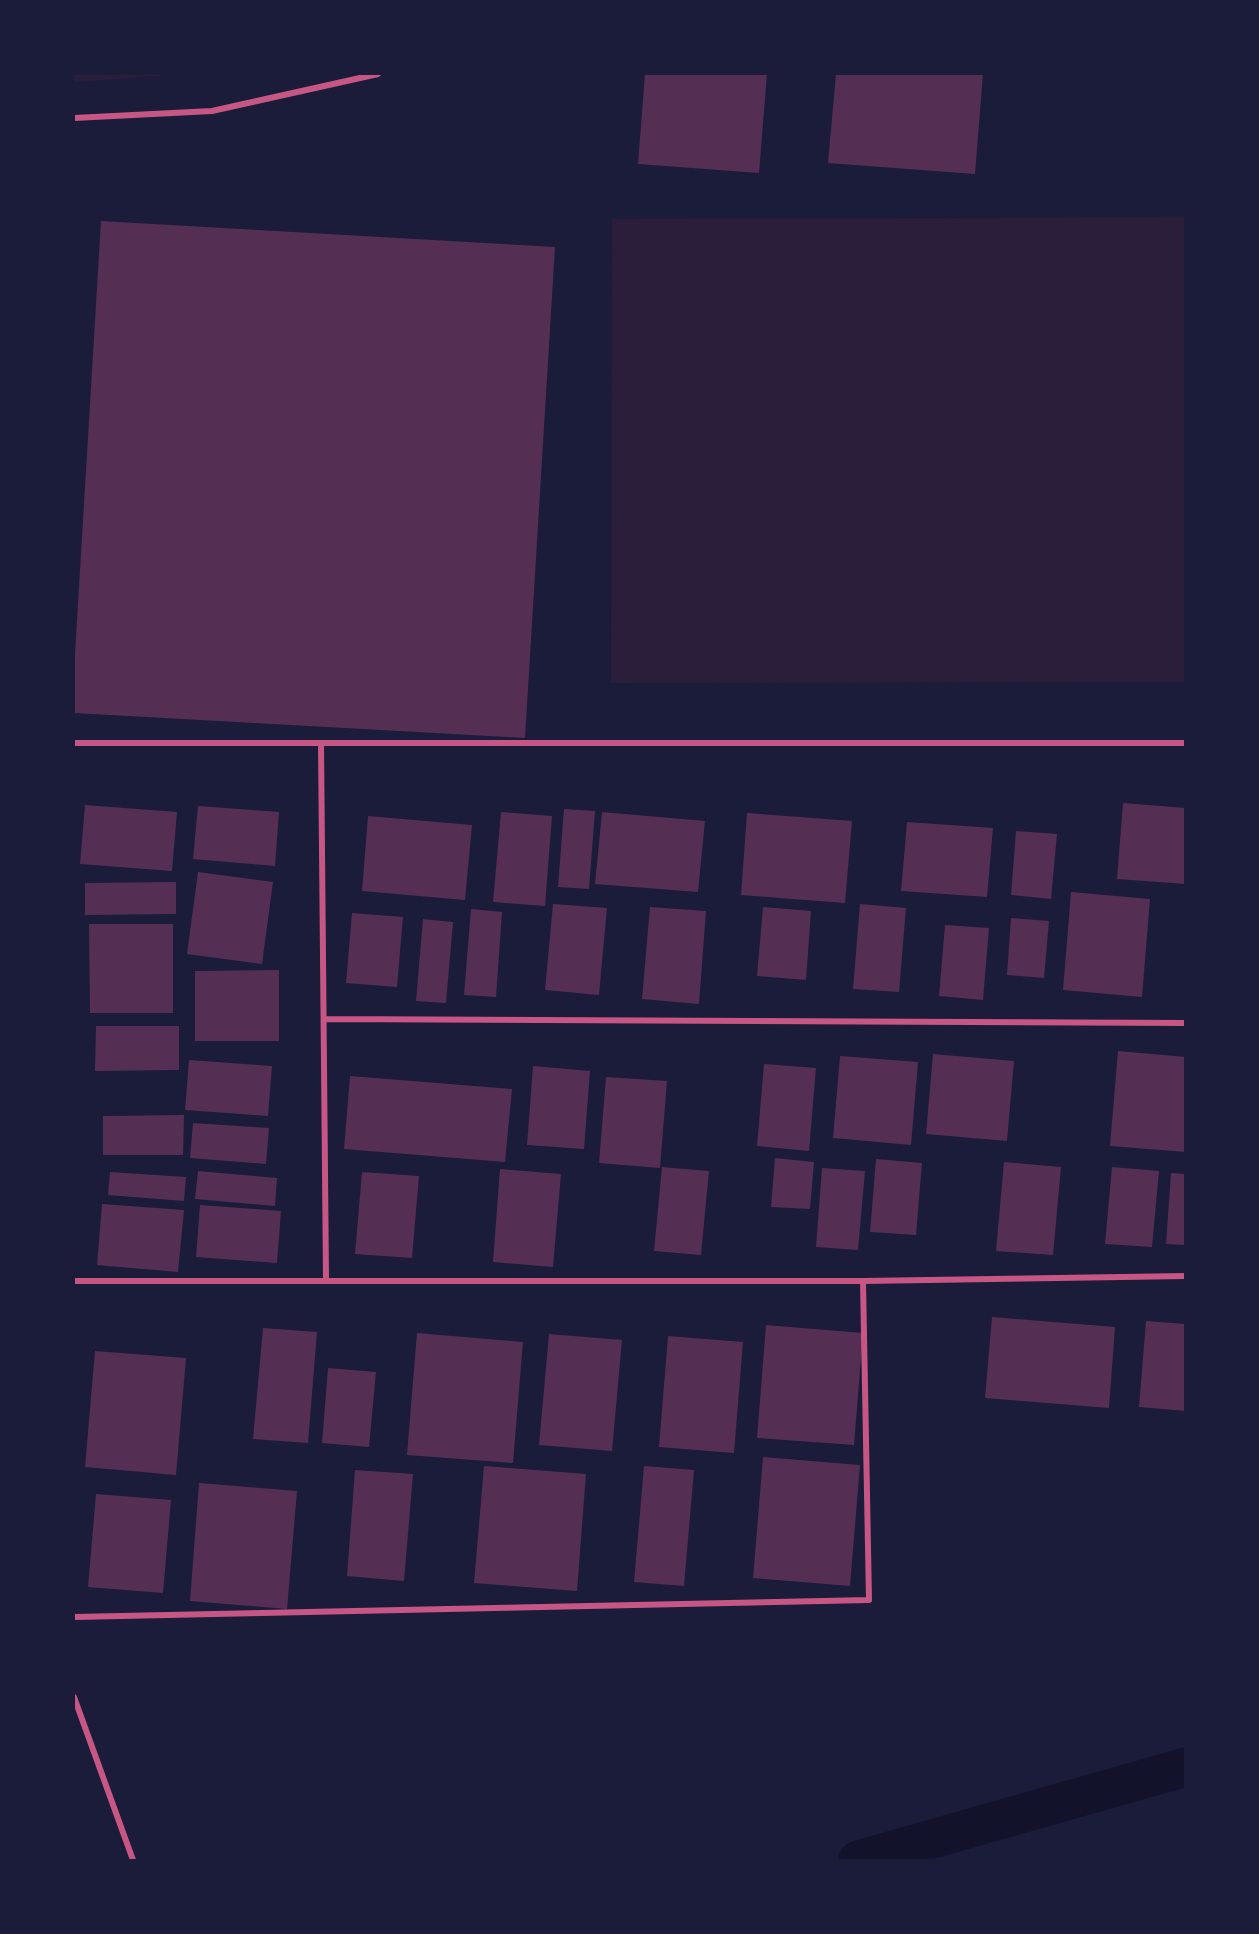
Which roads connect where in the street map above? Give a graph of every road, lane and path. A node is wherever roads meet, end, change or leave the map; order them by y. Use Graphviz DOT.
graph roads {
  1 [pos="378,74"];
  2 [pos="74,118"];
  3 [pos="74,743"];
  4 [pos="321,743"];
  5 [pos="1185,743"];
  6 [pos="324,1020"];
  7 [pos="1185,1023"];
  8 [pos="1185,1276"];
  9 [pos="326,1280"];
  10 [pos="74,1281"];
  11 [pos="863,1281"];
  12 [pos="74,1617"];
  13 [pos="74,1697"];
  14 [pos="133,1860"];
  1 -- 2 [label="street"];
  3 -- 4 [label="street"];
  4 -- 5 [label="street"];
  4 -- 6 [label="street"];
  6 -- 7 [label="street"];
  6 -- 9 [label="street"];
  8 -- 11 [label="street"];
  9 -- 10 [label="street"];
  9 -- 11 [label="street"];
  11 -- 12 [label="street"];
  13 -- 14 [label="street"];
}
